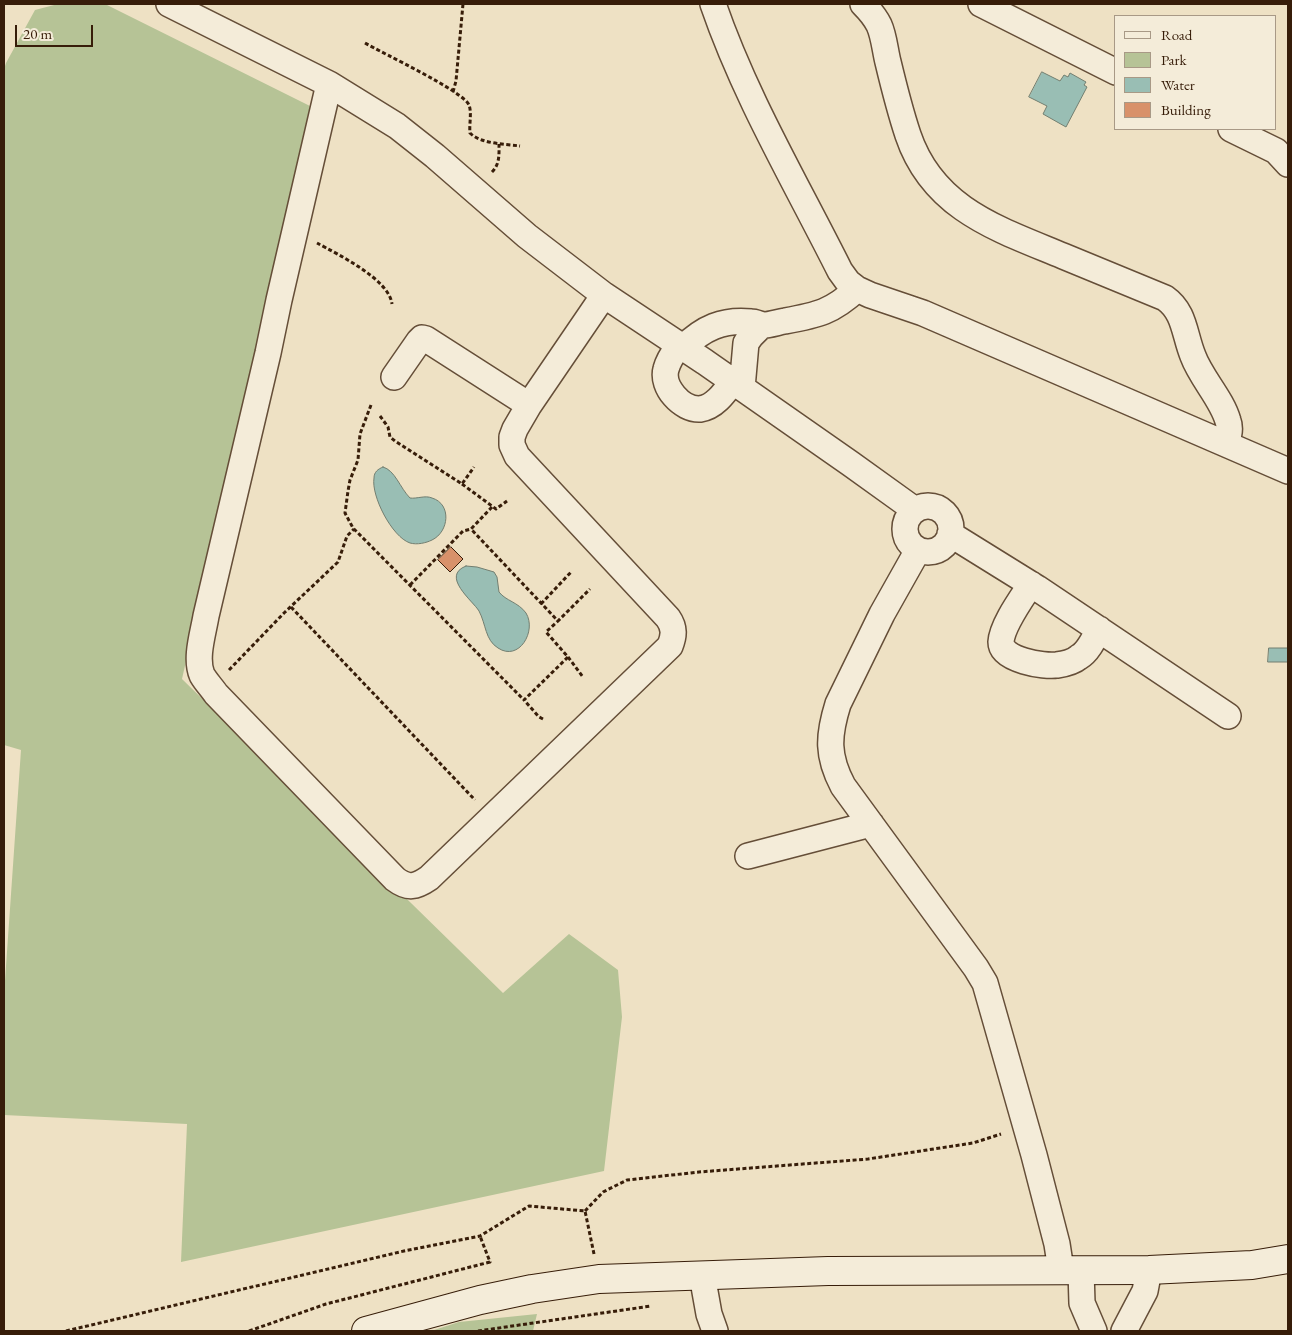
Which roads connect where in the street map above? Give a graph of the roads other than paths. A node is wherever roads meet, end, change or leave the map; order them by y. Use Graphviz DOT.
graph roads {
  1 [pos="169,4"];
  2 [pos="713,4"];
  3 [pos="863,4"];
  4 [pos="982,4"];
  5 [pos="1114,71"];
  6 [pos="329,84"];
  7 [pos="1233,130"];
  8 [pos="1288,164"];
  9 [pos="857,289"];
  10 [pos="604,295"];
  11 [pos="762,325"];
  12 [pos="681,346"];
  13 [pos="394,377"];
  14 [pos="737,385"];
  15 [pos="530,406"];
  16 [pos="1226,443"];
  17 [pos="1288,471"];
  18 [pos="914,510"];
  19 [pos="950,534"];
  20 [pos="918,550"];
  21 [pos="1031,584"];
  22 [pos="1099,629"];
  23 [pos="1228,716"];
  24 [pos="871,824"];
  25 [pos="748,856"];
  26 [pos="1288,1259"];
  27 [pos="1071,1270"];
  28 [pos="1148,1270"];
  29 [pos="702,1275"];
  30 [pos="366,1331"];
  31 [pos="714,1331"];
  32 [pos="1094,1331"];
  33 [pos="1124,1331"];
  1 -- 6 [label="street"];
  2 -- 9 [label="street"];
  3 -- 16 [label="street"];
  4 -- 5 [label="street"];
  6 -- 10 [label="street"];
  6 -- 15 [label="street"];
  7 -- 8 [label="street"];
  9 -- 11 [label="street"];
  9 -- 16 [label="street"];
  10 -- 12 [label="street"];
  10 -- 15 [label="street"];
  11 -- 12 [label="street"];
  11 -- 14 [label="street"];
  12 -- 14 [label="street"];
  12 -- 14 [label="street"];
  13 -- 15 [label="street"];
  14 -- 18 [label="street"];
  16 -- 17 [label="street"];
  18 -- 19 [label="street"];
  18 -- 20 [label="street"];
  19 -- 20 [label="street"];
  19 -- 21 [label="street"];
  20 -- 24 [label="street"];
  21 -- 22 [label="street"];
  21 -- 22 [label="street"];
  22 -- 23 [label="street"];
  24 -- 25 [label="street"];
  24 -- 27 [label="street"];
  26 -- 28 [label="main road"];
  27 -- 28 [label="main road"];
  27 -- 29 [label="main road"];
  27 -- 32 [label="street"];
  28 -- 33 [label="street"];
  29 -- 30 [label="main road"];
  29 -- 31 [label="street"];
}
